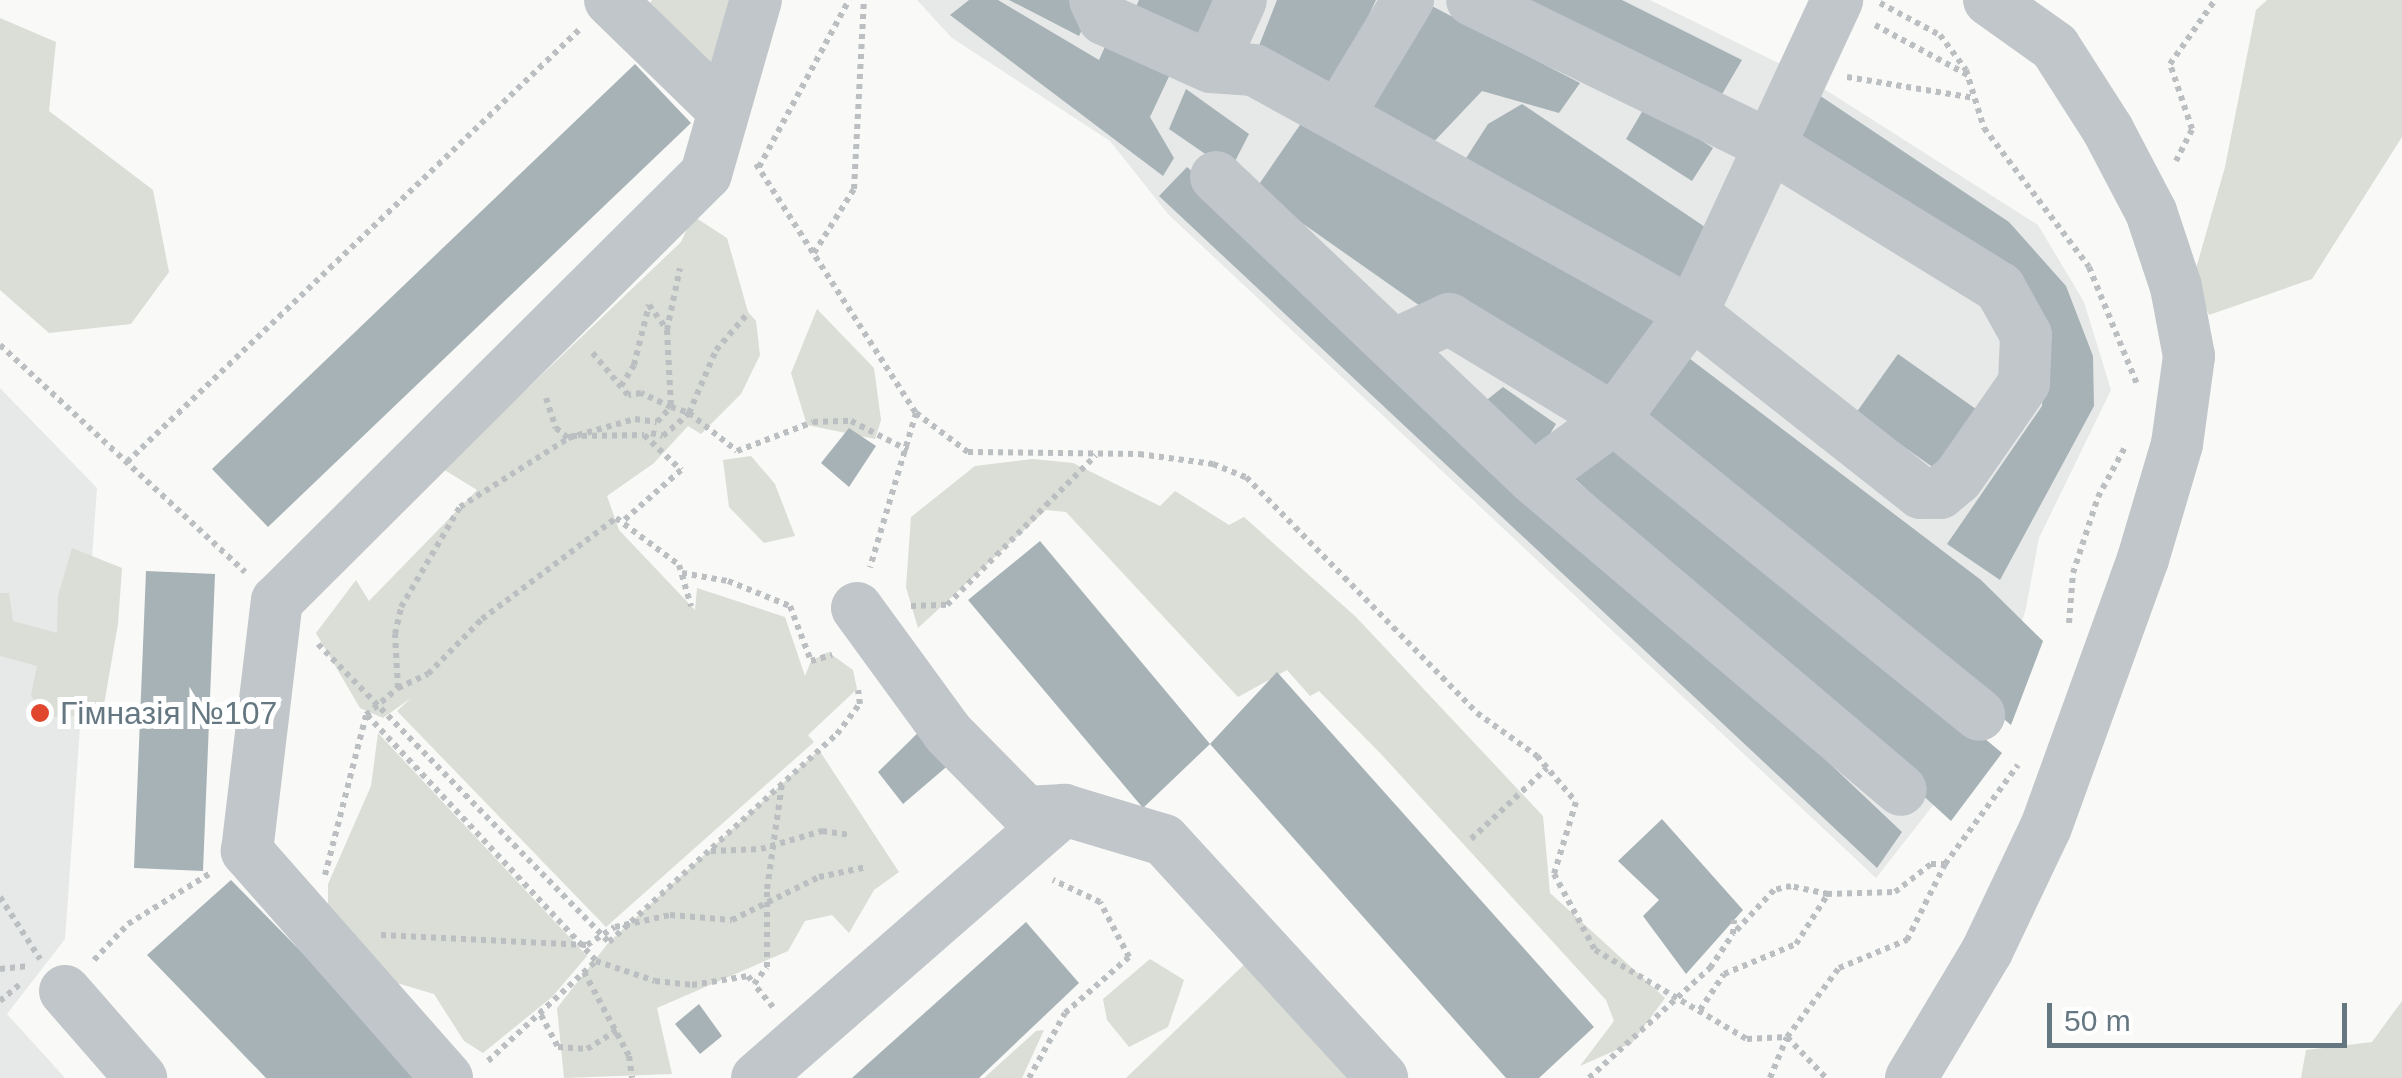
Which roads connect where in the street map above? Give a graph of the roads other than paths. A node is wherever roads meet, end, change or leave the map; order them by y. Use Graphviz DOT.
graph roads {
  1 [pos="610,0"];
  2 [pos="756,0"];
  3 [pos="1095,0"];
  4 [pos="1241,0"];
  5 [pos="1408,0"];
  6 [pos="1472,0"];
  7 [pos="1990,0"];
  8 [pos="1855,12"];
  9 [pos="1211,66"];
  10 [pos="721,108"];
  11 [pos="1338,116"];
  12 [pos="1767,144"];
  13 [pos="1216,177"];
  14 [pos="1692,312"];
  15 [pos="1395,344"];
  16 [pos="1614,419"];
  17 [pos="1533,478"];
  18 [pos="857,608"];
  19 [pos="1980,715"];
  20 [pos="1902,790"];
  21 [pos="1064,810"];
  22 [pos="54,978"];
  23 [pos="440,1070"];
  24 [pos="141,1078"];
  25 [pos="757,1078"];
  26 [pos="1382,1078"];
  27 [pos="1910,1078"];
  1 -- 10 [label="street"];
  2 -- 10 [label="street"];
  3 -- 9 [label="street"];
  4 -- 9 [label="street"];
  5 -- 11 [label="street"];
  6 -- 12 [label="street"];
  7 -- 27 [label="street"];
  8 -- 12 [label="street"];
  9 -- 11 [label="street"];
  10 -- 23 [label="street"];
  11 -- 14 [label="street"];
  12 -- 14 [label="street"];
  12 -- 14 [label="street"];
  13 -- 15 [label="street"];
  14 -- 16 [label="street"];
  15 -- 16 [label="street"];
  15 -- 17 [label="street"];
  16 -- 17 [label="street"];
  16 -- 19 [label="street"];
  17 -- 20 [label="street"];
  18 -- 21 [label="street"];
  21 -- 25 [label="street"];
  21 -- 26 [label="street"];
  22 -- 24 [label="street"];
}
